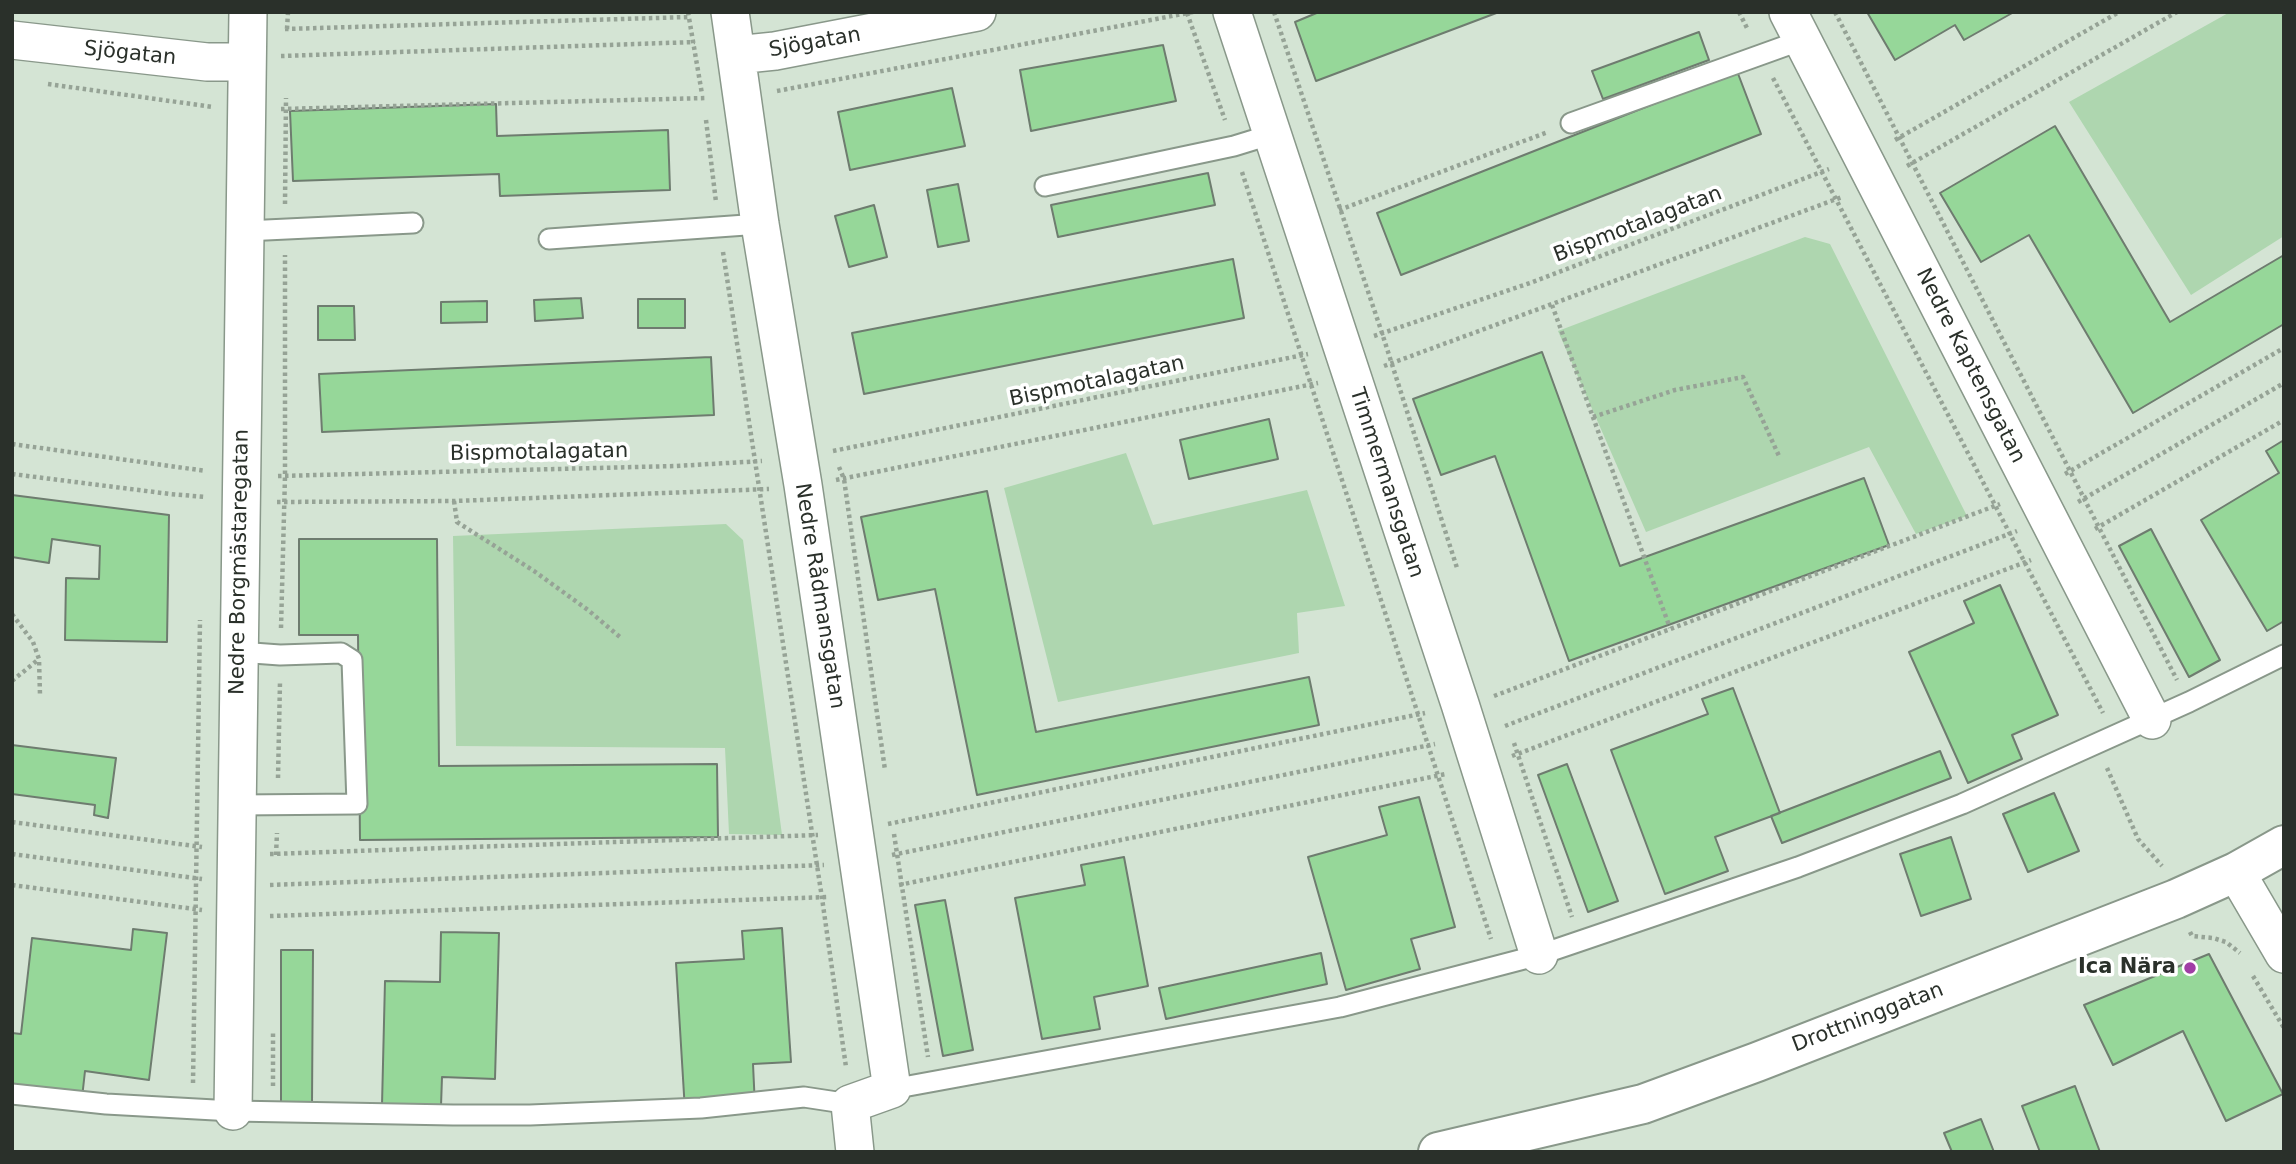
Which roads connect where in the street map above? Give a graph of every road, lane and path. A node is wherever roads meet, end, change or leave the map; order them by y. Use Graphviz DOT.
graph roads {
  1 [pos="288,12"];
  2 [pos="977,12"];
  3 [pos="1232,12"];
  4 [pos="1274,12"];
  5 [pos="1739,12"];
  6 [pos="1835,12"];
  7 [pos="2119,12"];
  8 [pos="2177,12"];
  9 [pos="731,13"];
  10 [pos="1189,13"];
  11 [pos="1795,26"];
  12 [pos="287,29"];
  13 [pos="248,34"];
  14 [pos="12,40"];
  15 [pos="286,42"];
  16 [pos="286,55"];
  17 [pos="736,55"];
  18 [pos="1761,55"];
  19 [pos="286,68"];
  20 [pos="40,82"];
  21 [pos="743,94"];
  22 [pos="286,95"];
  23 [pos="246,109"];
  24 [pos="286,109"];
  25 [pos="1571,123"];
  26 [pos="1273,134"];
  27 [pos="1900,138"];
  28 [pos="1234,146"];
  29 [pos="1912,163"];
  30 [pos="1869,169"];
  31 [pos="1822,172"];
  32 [pos="1045,186"];
  33 [pos="1836,200"];
  34 [pos="1339,210"];
  35 [pos="1302,222"];
  36 [pos="413,223"];
  37 [pos="760,224"];
  38 [pos="285,230"];
  39 [pos="245,231"];
  40 [pos="549,239"];
  41 [pos="1552,305"];
  42 [pos="1382,333"];
  43 [pos="2284,348"];
  44 [pos="1303,355"];
  45 [pos="1346,361"];
  46 [pos="1391,364"];
  47 [pos="2284,383"];
  48 [pos="1312,385"];
  49 [pos="1593,417"];
  50 [pos="2284,420"];
  51 [pos="12,444"];
  52 [pos="1779,456"];
  53 [pos="800,471"];
  54 [pos="2070,472"];
  55 [pos="12,474"];
  56 [pos="285,476"];
  57 [pos="241,487"];
  58 [pos="760,489"];
  59 [pos="2084,499"];
  60 [pos="454,501"];
  61 [pos="284,503"];
  62 [pos="1997,505"];
  63 [pos="2048,519"];
  64 [pos="2098,528"];
  65 [pos="2011,534"];
  66 [pos="2026,562"];
  67 [pos="1459,576"];
  68 [pos="12,614"];
  69 [pos="1670,628"];
  70 [pos="620,637"];
  71 [pos="239,652"];
  72 [pos="280,654"];
  73 [pos="2284,654"];
  74 [pos="39,659"];
  75 [pos="12,681"];
  76 [pos="1493,682"];
  77 [pos="40,695"];
  78 [pos="1497,695"];
  79 [pos="2189,702"];
  80 [pos="1501,705"];
  81 [pos="1418,715"];
  82 [pos="1504,715"];
  83 [pos="2152,720"];
  84 [pos="1507,725"];
  85 [pos="1469,735"];
  86 [pos="2115,736"];
  87 [pos="1429,746"];
  88 [pos="1518,755"];
  89 [pos="1440,776"];
  90 [pos="237,805"];
  91 [pos="278,805"];
  92 [pos="12,822"];
  93 [pos="813,836"];
  94 [pos="2284,845"];
  95 [pos="12,854"];
  96 [pos="276,854"];
  97 [pos="859,861"];
  98 [pos="275,864"];
  99 [pos="817,866"];
  100 [pos="2236,872"];
  101 [pos="275,875"];
  102 [pos="236,883"];
  103 [pos="12,885"];
  104 [pos="274,886"];
  105 [pos="274,896"];
  106 [pos="822,898"];
  107 [pos="274,906"];
  108 [pos="274,916"];
  109 [pos="1580,942"];
  110 [pos="2284,954"];
  111 [pos="1539,955"];
  112 [pos="1499,965"];
  113 [pos="274,1028"];
  114 [pos="12,1094"];
  115 [pos="870,1097"];
  116 [pos="233,1111"];
  117 [pos="273,1112"];
  118 [pos="855,1152"];
  119 [pos="1438,1152"];
  1 -- 12 [label="path"];
  2 -- 17 [label="street, Sjögatan"];
  3 -- 26 [label="street, Timmermansgatan"];
  4 -- 34 [label="path"];
  5 -- 18 [label="path"];
  6 -- 27 [label="path"];
  7 -- 27 [label="path, Bispmotalagatan"];
  8 -- 29 [label="path"];
  9 -- 12 [label="path"];
  9 -- 17 [label="street, Nedre Rådmansgatan"];
  10 -- 21 [label="path"];
  10 -- 28 [label="path"];
  11 -- 18 [label="lane"];
  11 -- 30 [label="street, Nedre Kaptensgatan"];
  12 -- 13 [label="path"];
  12 -- 15 [label="path"];
  13 -- 14 [label="street, Sjögatan"];
  13 -- 16 [label="path"];
  13 -- 23 [label="street, Nedre Borgmästaregatan"];
  16 -- 17 [label="path"];
  16 -- 19 [label="path"];
  17 -- 21 [label="street, Nedre Rådmansgatan"];
  18 -- 25 [label="lane"];
  18 -- 31 [label="path"];
  20 -- 23 [label="path"];
  21 -- 24 [label="path"];
  21 -- 37 [label="street, Nedre Rådmansgatan"];
  22 -- 24 [label="path"];
  23 -- 24 [label="path"];
  23 -- 39 [label="street, Nedre Borgmästaregatan"];
  24 -- 38 [label="path"];
  25 -- 34 [label="path"];
  26 -- 28 [label="lane"];
  26 -- 35 [label="street, Timmermansgatan"];
  27 -- 29 [label="path"];
  27 -- 30 [label="path, Bispmotalagatan"];
  28 -- 32 [label="lane"];
  28 -- 44 [label="path"];
  29 -- 30 [label="path"];
  29 -- 54 [label="path"];
  30 -- 31 [label="path, Bispmotalagatan"];
  30 -- 33 [label="path"];
  30 -- 63 [label="street, Nedre Kaptensgatan"];
  31 -- 33 [label="path"];
  31 -- 42 [label="path, Bispmotalagatan"];
  33 -- 41 [label="path"];
  33 -- 62 [label="path"];
  34 -- 35 [label="path"];
  34 -- 42 [label="path"];
  35 -- 45 [label="street, Timmermansgatan"];
  36 -- 38 [label="lane"];
  37 -- 40 [label="lane"];
  37 -- 53 [label="street, Nedre Rådmansgatan"];
  38 -- 39 [label="lane"];
  38 -- 56 [label="path"];
  39 -- 57 [label="street, Nedre Borgmästaregatan"];
  41 -- 46 [label="path"];
  41 -- 49 [label="path"];
  42 -- 45 [label="path, Bispmotalagatan"];
  42 -- 46 [label="path"];
  43 -- 54 [label="path"];
  44 -- 45 [label="path, Bispmotalagatan"];
  44 -- 48 [label="path"];
  44 -- 53 [label="path, Bispmotalagatan"];
  45 -- 46 [label="path"];
  45 -- 48 [label="path"];
  45 -- 85 [label="street, Timmermansgatan"];
  46 -- 67 [label="path"];
  47 -- 59 [label="path"];
  48 -- 53 [label="path"];
  48 -- 81 [label="path"];
  49 -- 52 [label="path"];
  49 -- 69 [label="path"];
  50 -- 64 [label="path"];
  51 -- 57 [label="path, Bispmotalagatan"];
  53 -- 56 [label="path, Bispmotalagatan"];
  53 -- 58 [label="path"];
  53 -- 97 [label="street, Nedre Rådmansgatan"];
  54 -- 59 [label="path"];
  54 -- 63 [label="path"];
  55 -- 57 [label="path"];
  56 -- 57 [label="path, Bispmotalagatan"];
  56 -- 61 [label="path"];
  57 -- 61 [label="path"];
  57 -- 71 [label="street, Nedre Borgmästaregatan"];
  58 -- 60 [label="path"];
  58 -- 93 [label="path"];
  59 -- 63 [label="path"];
  59 -- 64 [label="path"];
  60 -- 61 [label="path"];
  60 -- 70 [label="path"];
  61 -- 72 [label="path"];
  62 -- 63 [label="path"];
  62 -- 65 [label="path"];
  62 -- 69 [label="path"];
  63 -- 64 [label="path"];
  63 -- 65 [label="path"];
  63 -- 66 [label="path"];
  63 -- 83 [label="street, Nedre Kaptensgatan"];
  64 -- 79 [label="path"];
  65 -- 66 [label="path"];
  65 -- 84 [label="path"];
  66 -- 86 [label="path"];
  66 -- 88 [label="path"];
  68 -- 74 [label="path"];
  69 -- 78 [label="path"];
  71 -- 72 [label="lane"];
  71 -- 90 [label="street, Nedre Borgmästaregatan"];
  72 -- 91 [label="path"];
  72 -- 91 [label="lane"];
  73 -- 79 [label="lane"];
  74 -- 75 [label="path"];
  74 -- 77 [label="path"];
  76 -- 78 [label="path"];
  78 -- 80 [label="path"];
  78 -- 85 [label="path"];
  79 -- 83 [label="lane"];
  81 -- 85 [label="path"];
  81 -- 87 [label="path"];
  81 -- 97 [label="path"];
  82 -- 84 [label="path"];
  83 -- 86 [label="lane"];
  84 -- 85 [label="path"];
  84 -- 88 [label="path"];
  85 -- 87 [label="path"];
  85 -- 88 [label="path"];
  85 -- 89 [label="path"];
  85 -- 111 [label="street, Timmermansgatan"];
  86 -- 109 [label="lane"];
  87 -- 89 [label="path"];
  87 -- 97 [label="path"];
  88 -- 109 [label="path"];
  89 -- 97 [label="path"];
  89 -- 112 [label="path"];
  90 -- 91 [label="lane"];
  90 -- 102 [label="street, Nedre Borgmästaregatan"];
  91 -- 96 [label="path"];
  92 -- 102 [label="path"];
  93 -- 96 [label="path"];
  93 -- 97 [label="path"];
  93 -- 99 [label="path"];
  94 -- 100 [label="street, Drottninggatan"];
  95 -- 102 [label="path"];
  96 -- 98 [label="path"];
  96 -- 102 [label="path"];
  97 -- 99 [label="path"];
  97 -- 106 [label="path"];
  97 -- 115 [label="street, Nedre Rådmansgatan"];
  99 -- 104 [label="path"];
  99 -- 106 [label="path"];
  100 -- 110 [label="street"];
  100 -- 119 [label="street, Drottninggatan"];
  101 -- 104 [label="path"];
  102 -- 103 [label="path"];
  102 -- 104 [label="path"];
  102 -- 108 [label="path"];
  102 -- 116 [label="street, Nedre Borgmästaregatan"];
  104 -- 105 [label="path"];
  106 -- 108 [label="path"];
  106 -- 115 [label="path"];
  107 -- 108 [label="path"];
  109 -- 111 [label="lane"];
  111 -- 112 [label="lane"];
  112 -- 115 [label="lane"];
  113 -- 117 [label="path"];
  114 -- 116 [label="lane"];
  115 -- 117 [label="lane"];
  115 -- 118 [label="street, Nedre Rådmansgatan"];
  116 -- 117 [label="lane"];
}
